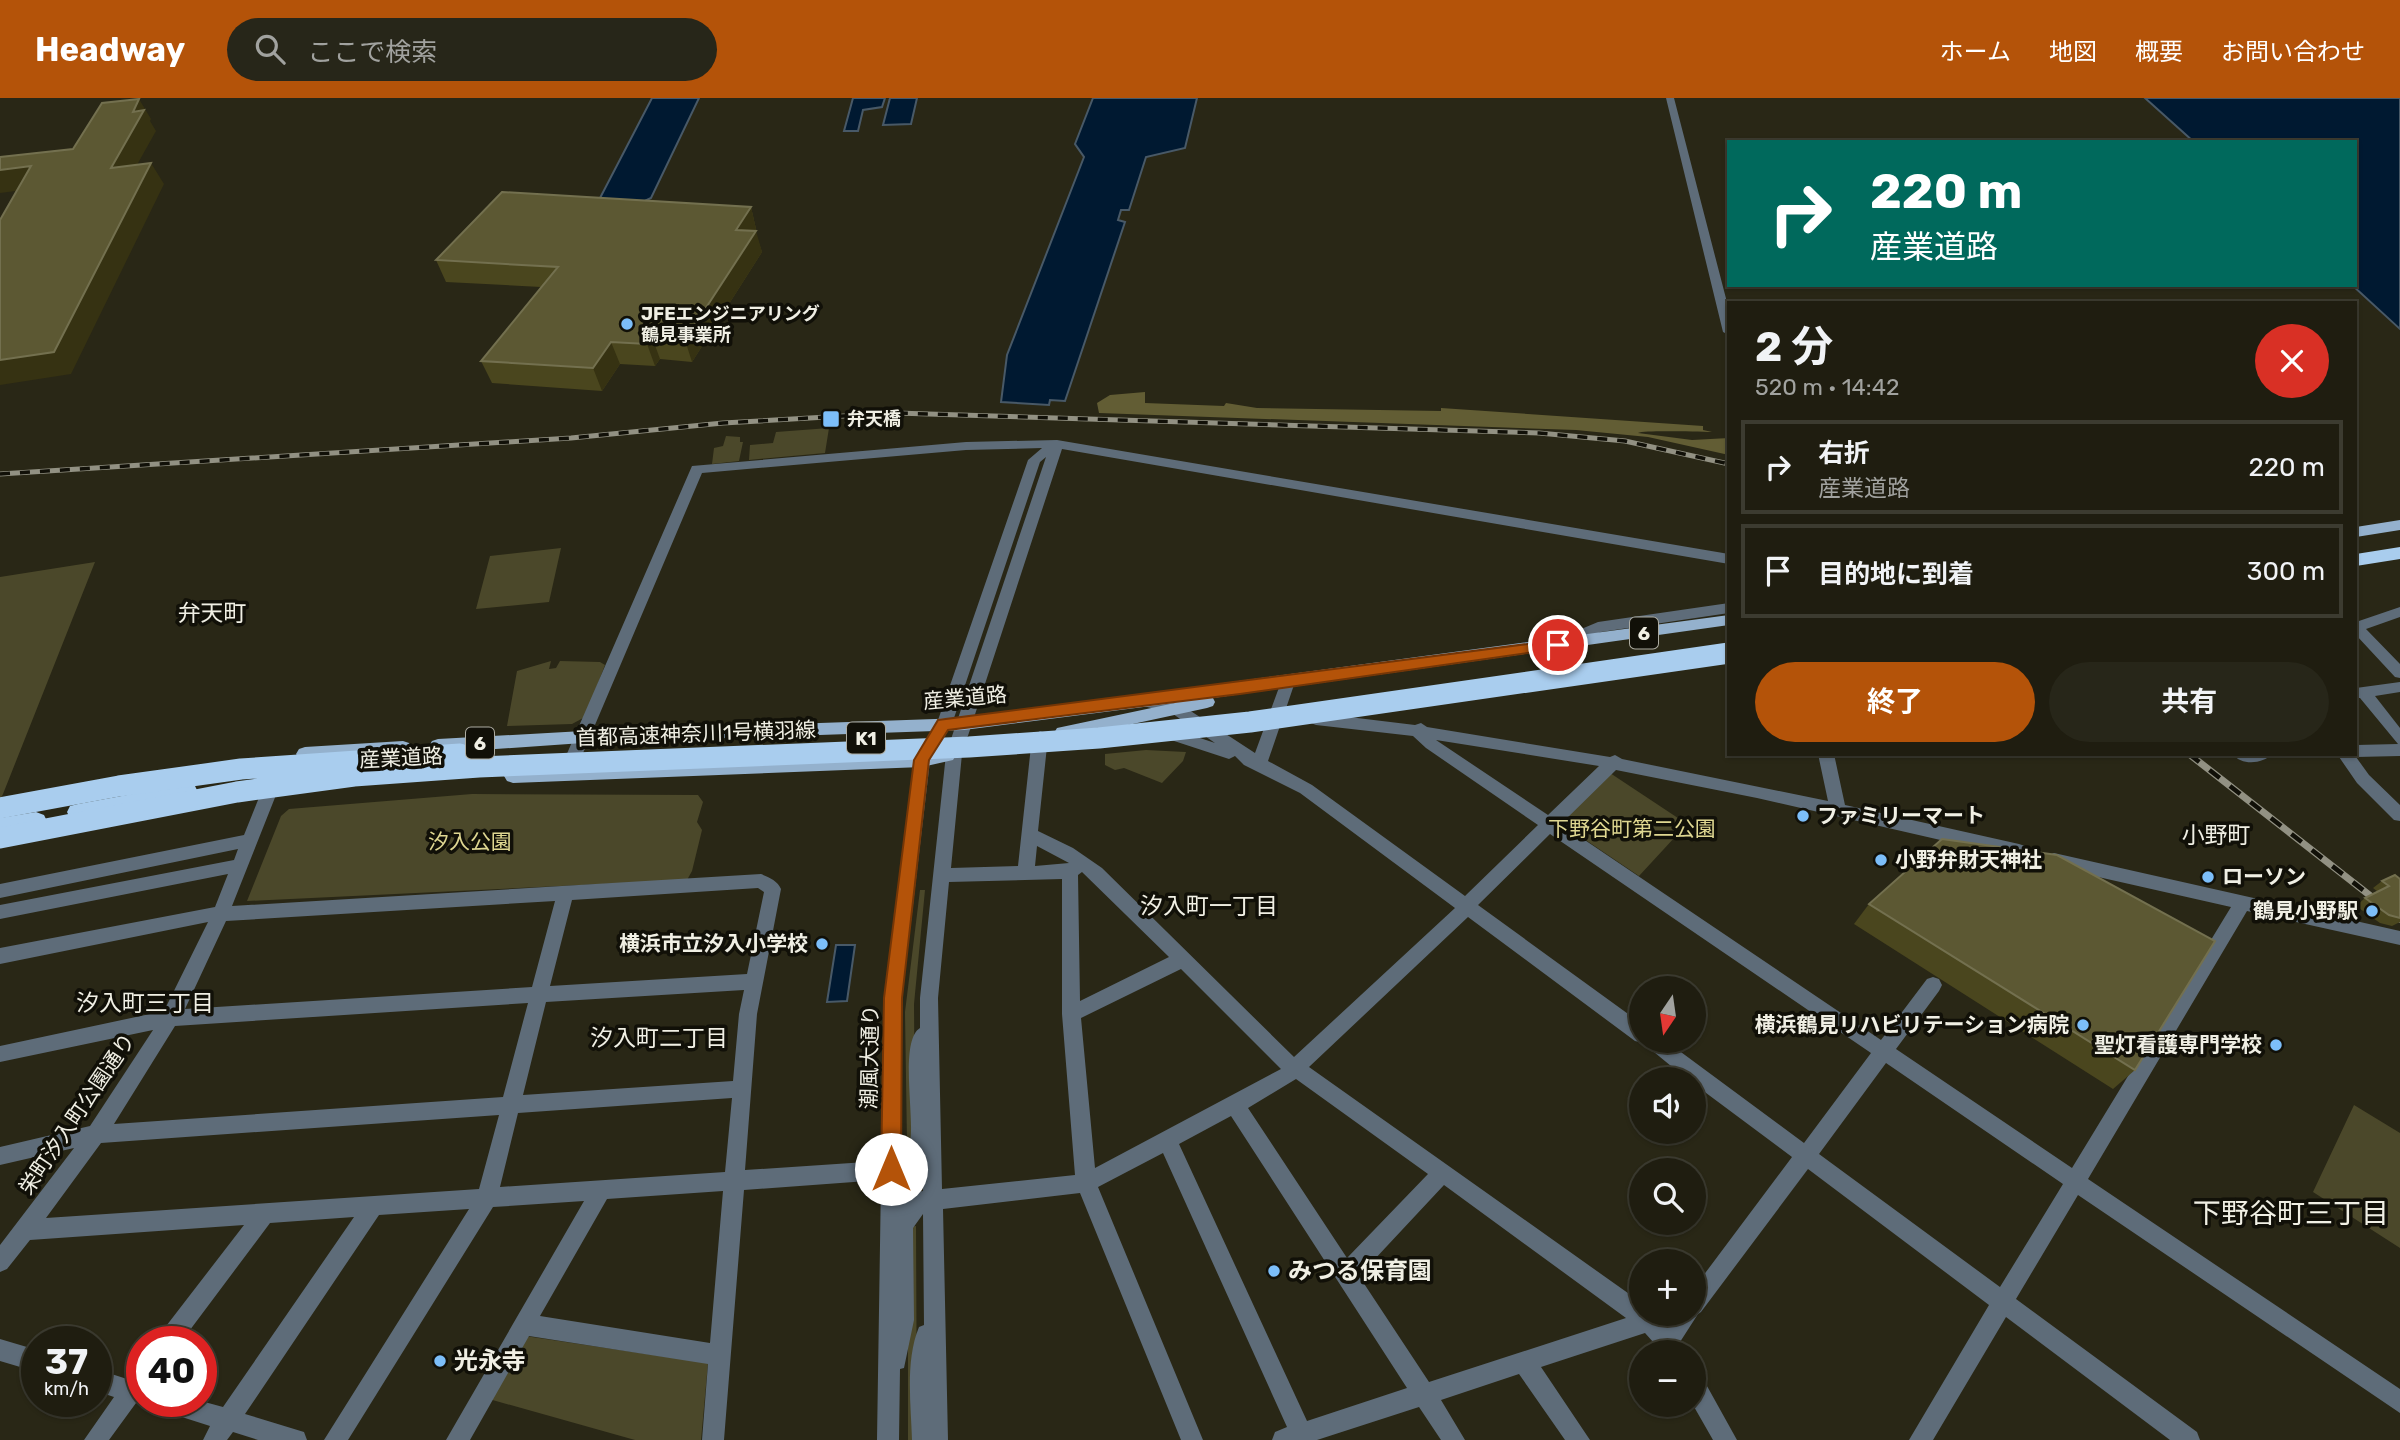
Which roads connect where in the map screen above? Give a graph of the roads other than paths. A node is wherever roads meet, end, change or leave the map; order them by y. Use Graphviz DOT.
graph roads {
  1 [pos="1670,98"];
  2 [pos="1727,324"];
  3 [pos="1057,444"];
  4 [pos="2400,525"];
  5 [pos="2357,532"];
  6 [pos="2400,541"];
  7 [pos="2357,548"];
  8 [pos="2400,554"];
  9 [pos="1727,559"];
  10 [pos="2357,560"];
  11 [pos="1727,608"];
  12 [pos="2400,612"];
  13 [pos="1727,620"];
  14 [pos="2357,627"];
  15 [pos="2357,628"];
  16 [pos="1727,640"];
  17 [pos="1558,645"];
  18 [pos="1727,653"];
  19 [pos="2400,673"];
  20 [pos="1288,682"];
  21 [pos="1264,685"];
  22 [pos="2400,687"];
  23 [pos="2360,693"];
  24 [pos="1145,701"];
  25 [pos="1178,710"];
  26 [pos="1276,714"];
  27 [pos="944,724"];
  28 [pos="964,724"];
  29 [pos="1102,725"];
  30 [pos="1421,729"];
  31 [pos="583,737"];
  32 [pos="1040,737"];
  33 [pos="2400,740"];
  34 [pos="2400,750"];
  35 [pos="2357,751"];
  36 [pos="954,754"];
  37 [pos="1826,756"];
  38 [pos="2346,756"];
  39 [pos="922,760"];
  40 [pos="1615,761"];
  41 [pos="1259,764"];
  42 [pos="566,774"];
  43 [pos="381,780"];
  44 [pos="134,781"];
  45 [pos="268,795"];
  46 [pos="0,806"];
  47 [pos="1838,811"];
  48 [pos="2400,815"];
  49 [pos="0,818"];
  50 [pos="1551,825"];
  51 [pos="0,827"];
  52 [pos="1029,834"];
  53 [pos="0,838"];
  54 [pos="250,841"];
  55 [pos="0,845"];
  56 [pos="240,865"];
  57 [pos="1076,867"];
  58 [pos="1026,873"];
  59 [pos="941,876"];
  60 [pos="0,891"];
  61 [pos="565,894"];
  62 [pos="2243,902"];
  63 [pos="1466,906"];
  64 [pos="0,912"];
  65 [pos="220,915"];
  66 [pos="2400,938"];
  67 [pos="0,956"];
  68 [pos="1181,958"];
  69 [pos="755,981"];
  70 [pos="1933,985"];
  71 [pos="539,996"];
  72 [pos="929,998"];
  73 [pos="1071,1014"];
  74 [pos="170,1018"];
  75 [pos="1629,1025"];
  76 [pos="1885,1052"];
  77 [pos="0,1054"];
  78 [pos="1668,1054"];
  79 [pos="1294,1069"];
  80 [pos="742,1089"];
  81 [pos="512,1105"];
  82 [pos="1235,1105"];
  83 [pos="95,1134"];
  84 [pos="1167,1140"];
  85 [pos="0,1156"];
  86 [pos="1806,1157"];
  87 [pos="932,1167"];
  88 [pos="891,1169"];
  89 [pos="1441,1174"];
  90 [pos="734,1181"];
  91 [pos="2076,1181"];
  92 [pos="1086,1183"];
  93 [pos="602,1189"];
  94 [pos="487,1198"];
  95 [pos="933,1199"];
  96 [pos="375,1204"];
  97 [pos="889,1205"];
  98 [pos="265,1213"];
  99 [pos="25,1230"];
  100 [pos="0,1262"];
  101 [pos="1346,1275"];
  102 [pos="934,1284"];
  103 [pos="1706,1289"];
  104 [pos="2001,1303"];
  105 [pos="1629,1308"];
  106 [pos="524,1324"];
  107 [pos="180,1326"];
  108 [pos="1633,1326"];
  109 [pos="1652,1326"];
  110 [pos="1665,1340"];
  111 [pos="0,1350"];
  112 [pos="720,1354"];
  113 [pos="21,1357"];
  114 [pos="1524,1362"];
  115 [pos="1424,1394"];
  116 [pos="126,1402"];
  117 [pos="2400,1402"];
  118 [pos="1706,1406"];
  119 [pos="888,1408"];
  120 [pos="217,1416"];
  121 [pos="228,1419"];
  122 [pos="1292,1437"];
  123 [pos="95,1440"];
  124 [pos="214,1440"];
  125 [pos="296,1440"];
  126 [pos="335,1440"];
  127 [pos="457,1440"];
  128 [pos="713,1440"];
  129 [pos="888,1440"];
  130 [pos="923,1440"];
  131 [pos="937,1440"];
  132 [pos="1192,1440"];
  133 [pos="1454,1440"];
  134 [pos="1579,1440"];
  135 [pos="1726,1440"];
  136 [pos="1920,1440"];
  137 [pos="2189,1440"];
  1 -- 2 [label="street"];
  3 -- 9 [label="street"];
  3 -- 27 [label="street, 潮風大通り"];
  3 -- 28 [label="street"];
  3 -- 31 [label="street"];
  4 -- 5 [label="main road"];
  6 -- 7 [label="highway"];
  8 -- 10 [label="highway"];
  11 -- 17 [label="street"];
  12 -- 14 [label="street"];
  13 -- 17 [label="main road, 産業道路 / 6"];
  15 -- 19 [label="street"];
  16 -- 46 [label="highway, 首都高速神奈川1号横羽線 / K1, bridge"];
  17 -- 20 [label="main road, 産業道路 / 6"];
  18 -- 53 [label="highway, 首都高速神奈川1号横羽線 / K1, bridge"];
  20 -- 21 [label="main road, 産業道路 / 6"];
  20 -- 26 [label="street"];
  21 -- 24 [label="main road, 産業道路 / 6"];
  21 -- 25 [label="main road, 産業道路 / 6"];
  22 -- 23 [label="street"];
  23 -- 33 [label="street"];
  24 -- 25 [label="street"];
  24 -- 28 [label="main road, 産業道路 / 6"];
  25 -- 29 [label="main road, 産業道路 / 6"];
  25 -- 41 [label="street"];
  26 -- 30 [label="street"];
  26 -- 41 [label="street"];
  27 -- 28 [label="main road, 産業道路 / 6"];
  27 -- 31 [label="main road, 産業道路 / 6"];
  27 -- 39 [label="street, 潮風大通り"];
  28 -- 36 [label="street"];
  29 -- 32 [label="main road, 産業道路 / 6"];
  29 -- 41 [label="street"];
  30 -- 40 [label="street"];
  30 -- 50 [label="street"];
  31 -- 42 [label="street"];
  31 -- 44 [label="main road, 産業道路 / 6"];
  32 -- 36 [label="main road, 産業道路 / 6"];
  32 -- 52 [label="street"];
  34 -- 35 [label="street"];
  36 -- 39 [label="main road, 産業道路 / 6"];
  36 -- 59 [label="street"];
  37 -- 47 [label="street"];
  38 -- 48 [label="street"];
  39 -- 42 [label="main road, 産業道路 / 6"];
  39 -- 88 [label="street, 潮風大通り"];
  40 -- 47 [label="street"];
  40 -- 50 [label="street"];
  41 -- 63 [label="street"];
  42 -- 43 [label="main road, 産業道路 / 6"];
  43 -- 45 [label="main road, 産業道路 / 6"];
  43 -- 51 [label="highway"];
  44 -- 46 [label="main road, 産業道路 / 6"];
  44 -- 49 [label="highway"];
  45 -- 54 [label="street, 栄町汐入町公園通り"];
  45 -- 55 [label="main road, 産業道路 / 6"];
  47 -- 62 [label="street"];
  50 -- 63 [label="street"];
  50 -- 76 [label="street"];
  52 -- 57 [label="street"];
  52 -- 58 [label="street"];
  54 -- 56 [label="street, 栄町汐入町公園通り"];
  54 -- 60 [label="street"];
  56 -- 64 [label="street"];
  56 -- 65 [label="street, 栄町汐入町公園通り"];
  57 -- 58 [label="street"];
  57 -- 68 [label="street"];
  57 -- 73 [label="street"];
  58 -- 59 [label="street"];
  59 -- 72 [label="street"];
  61 -- 65 [label="street"];
  61 -- 69 [label="street"];
  61 -- 71 [label="street"];
  62 -- 66 [label="street"];
  62 -- 91 [label="street"];
  63 -- 75 [label="street"];
  63 -- 79 [label="street"];
  65 -- 67 [label="street"];
  65 -- 74 [label="street, 栄町汐入町公園通り"];
  68 -- 73 [label="street"];
  68 -- 79 [label="street"];
  69 -- 71 [label="street"];
  69 -- 80 [label="street"];
  70 -- 76 [label="street"];
  71 -- 74 [label="street"];
  71 -- 81 [label="street"];
  72 -- 87 [label="street"];
  72 -- 88 [label="street"];
  73 -- 92 [label="street"];
  74 -- 77 [label="street"];
  74 -- 83 [label="street, 栄町汐入町公園通り"];
  76 -- 86 [label="street"];
  76 -- 91 [label="street"];
  78 -- 86 [label="street"];
  79 -- 82 [label="street"];
  79 -- 89 [label="street"];
  80 -- 81 [label="street"];
  80 -- 90 [label="street"];
  81 -- 83 [label="street"];
  81 -- 94 [label="street"];
  82 -- 84 [label="street"];
  82 -- 101 [label="street"];
  83 -- 85 [label="street"];
  83 -- 99 [label="street, 栄町汐入町公園通り"];
  84 -- 92 [label="street"];
  84 -- 122 [label="street"];
  86 -- 103 [label="street"];
  86 -- 104 [label="street"];
  87 -- 88 [label="street"];
  87 -- 95 [label="street"];
  88 -- 90 [label="street"];
  88 -- 97 [label="street, 潮風大通り"];
  89 -- 101 [label="street"];
  89 -- 105 [label="street"];
  90 -- 93 [label="street"];
  90 -- 112 [label="street"];
  91 -- 104 [label="street"];
  91 -- 117 [label="street"];
  92 -- 95 [label="street"];
  92 -- 132 [label="street"];
  93 -- 94 [label="street"];
  93 -- 106 [label="street"];
  94 -- 96 [label="street"];
  94 -- 126 [label="street"];
  95 -- 97 [label="street"];
  95 -- 102 [label="street"];
  95 -- 119 [label="street"];
  96 -- 98 [label="street"];
  96 -- 121 [label="street"];
  97 -- 119 [label="street, 潮風大通り"];
  98 -- 99 [label="street"];
  98 -- 107 [label="street"];
  99 -- 100 [label="street, 栄町汐入町公園通り"];
  101 -- 115 [label="street"];
  102 -- 130 [label="street"];
  102 -- 131 [label="street"];
  104 -- 136 [label="street"];
  104 -- 137 [label="street"];
  106 -- 112 [label="street"];
  106 -- 127 [label="street"];
  108 -- 114 [label="street"];
  109 -- 110 [label="street"];
  111 -- 113 [label="street"];
  112 -- 128 [label="street"];
  114 -- 115 [label="street"];
  114 -- 134 [label="street"];
  115 -- 122 [label="street"];
  115 -- 133 [label="street"];
  116 -- 123 [label="street"];
  118 -- 135 [label="street"];
  119 -- 129 [label="street, 潮風大通り"];
  120 -- 121 [label="street"];
  121 -- 124 [label="street"];
  121 -- 125 [label="street"];
}
